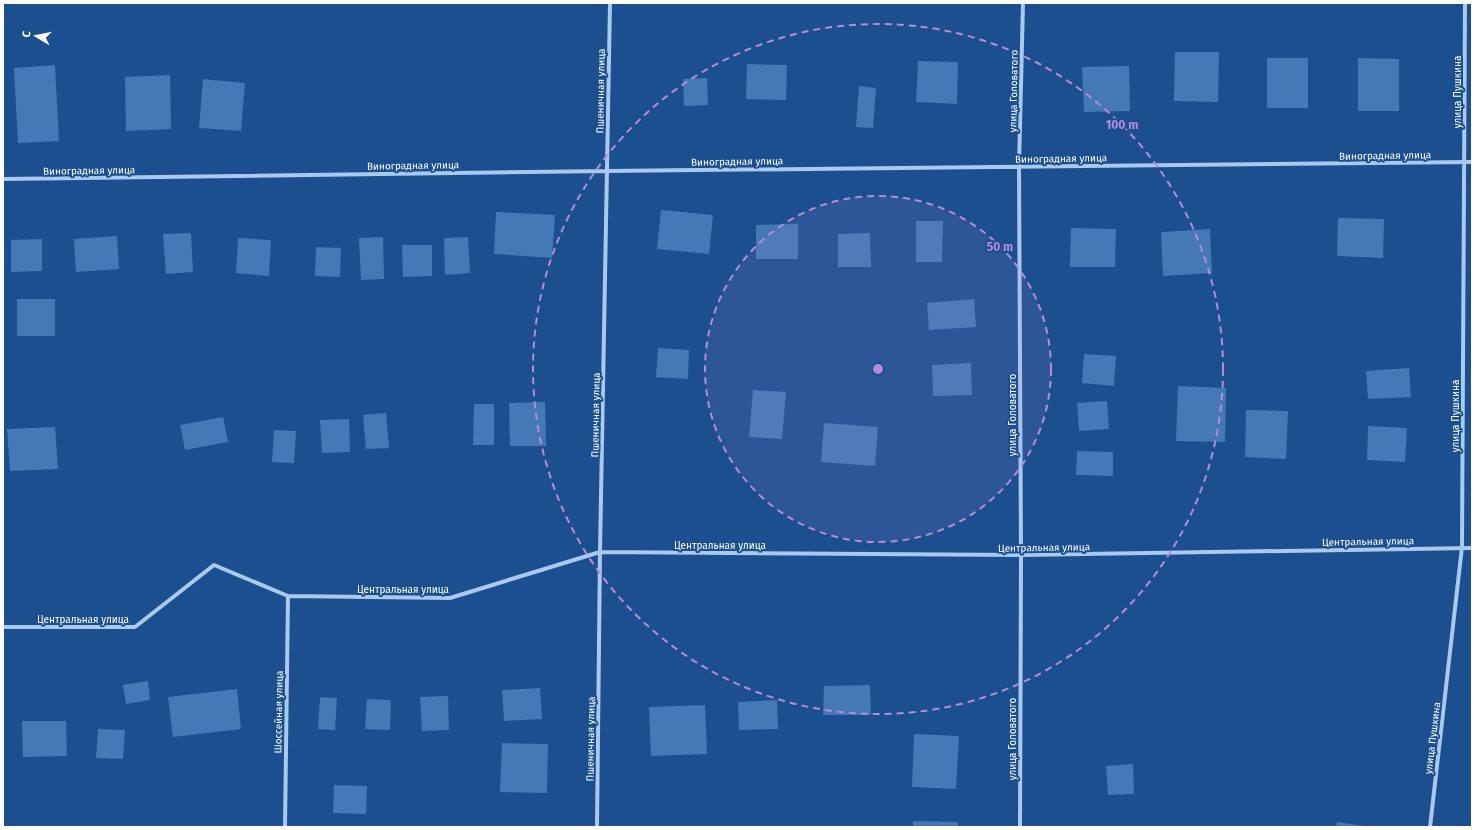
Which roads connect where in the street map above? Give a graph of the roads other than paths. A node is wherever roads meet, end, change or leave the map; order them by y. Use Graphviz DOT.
graph roads {
  1 [pos="610,3"];
  2 [pos="1023,3"];
  3 [pos="1465,3"];
  4 [pos="1465,162"];
  5 [pos="1472,162"];
  6 [pos="1019,166"];
  7 [pos="607,170"];
  8 [pos="3,180"];
  9 [pos="1462,547"];
  10 [pos="1472,548"];
  11 [pos="600,552"];
  12 [pos="1021,555"];
  13 [pos="288,596"];
  14 [pos="3,627"];
  15 [pos="285,827"];
  16 [pos="597,827"];
  17 [pos="1020,827"];
  18 [pos="1430,827"];
  1 -- 7 [label="street, Пшеничная улица"];
  2 -- 6 [label="street, улица Головатого"];
  3 -- 4 [label="street, улица Пушкина"];
  4 -- 5 [label="street, Виноградная улица"];
  4 -- 6 [label="street, Виноградная улица"];
  4 -- 9 [label="street, улица Пушкина"];
  6 -- 7 [label="street, Виноградная улица"];
  6 -- 12 [label="street, улица Головатого"];
  7 -- 8 [label="street, Виноградная улица"];
  7 -- 11 [label="street, Пшеничная улица"];
  9 -- 10 [label="street, Центральная улица"];
  9 -- 12 [label="street, Центральная улица"];
  9 -- 18 [label="street, улица Пушкина"];
  11 -- 12 [label="street, Центральная улица"];
  11 -- 13 [label="street, Центральная улица"];
  11 -- 16 [label="street, Пшеничная улица"];
  12 -- 17 [label="street, улица Головатого"];
  13 -- 14 [label="street, Центральная улица"];
  13 -- 15 [label="street, Шоссейная улица"];
}
